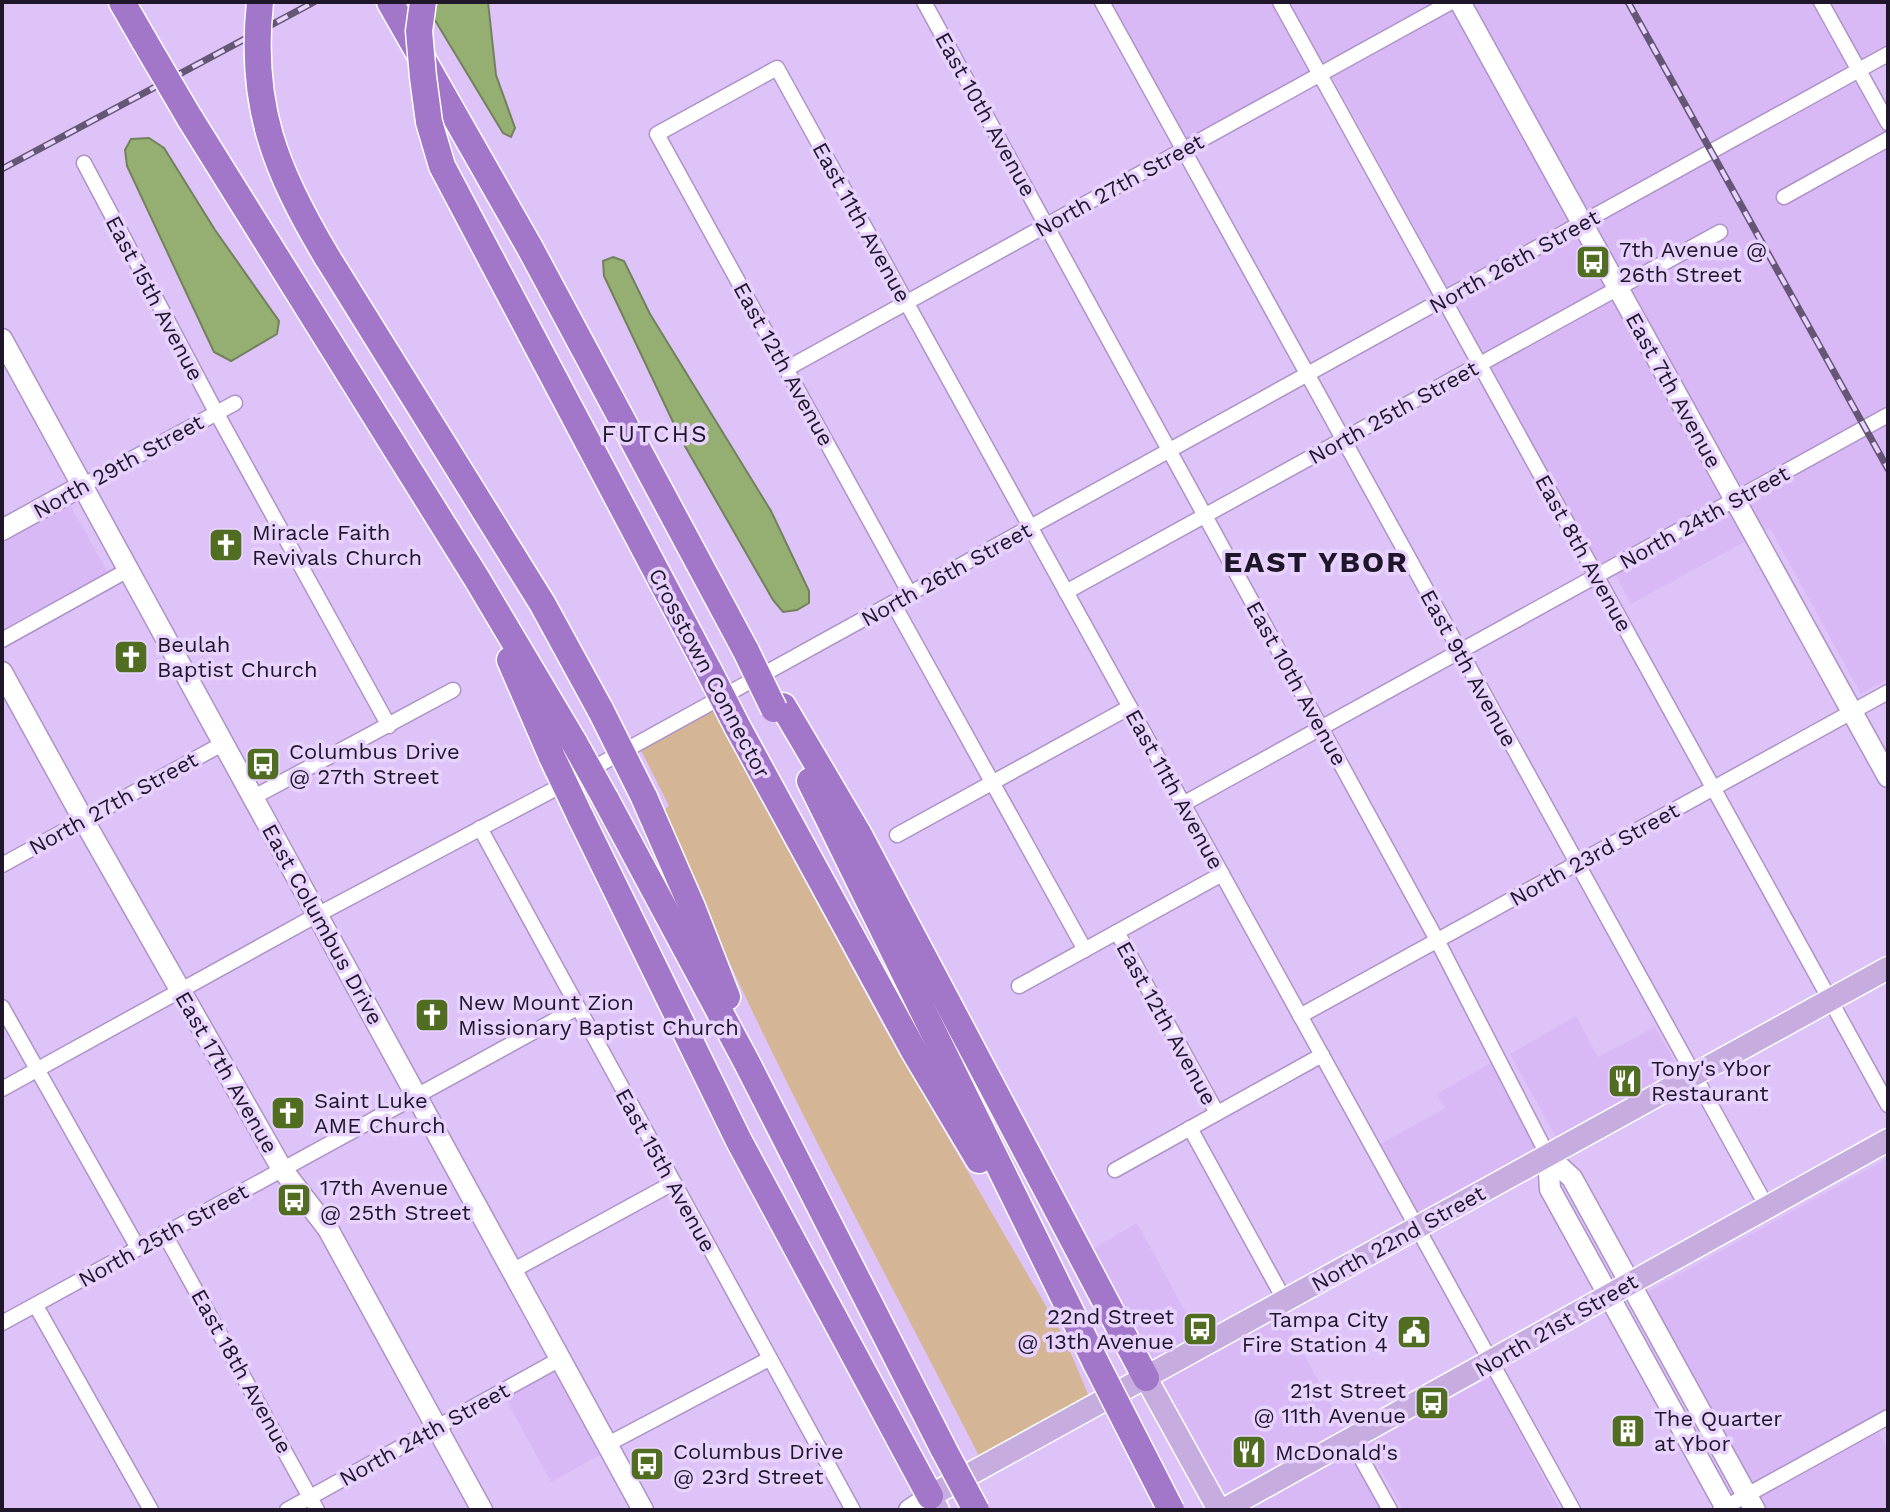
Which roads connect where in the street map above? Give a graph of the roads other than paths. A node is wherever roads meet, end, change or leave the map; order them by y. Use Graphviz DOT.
graph roads {
  1 [pos="122,2"];
  2 [pos="260,2"];
  3 [pos="390,2"];
  4 [pos="423,2"];
  5 [pos="924,2"];
  6 [pos="1102,2"];
  7 [pos="1280,2"];
  8 [pos="1451,2"];
  9 [pos="1460,2"];
  10 [pos="1821,2"];
  11 [pos="1888,54"];
  12 [pos="1859,70"];
  13 [pos="1320,75"];
  14 [pos="1888,123"];
  15 [pos="657,134"];
  16 [pos="1888,139"];
  17 [pos="1183,150"];
  18 [pos="84,163"];
  19 [pos="1784,197"];
  20 [pos="1582,223"];
  21 [pos="1048,224"];
  22 [pos="1720,232"];
  23 [pos="1618,288"];
  24 [pos="1444,299"];
  25 [pos="906,302"];
  26 [pos="2,339"];
  27 [pos="1480,364"];
  28 [pos="786,369"];
  29 [pos="1307,375"];
  30 [pos="235,403"];
  31 [pos="216,412"];
  32 [pos="1888,415"];
  33 [pos="1343,440"];
  34 [pos="1171,450"];
  35 [pos="82,486"];
  36 [pos="1735,499"];
  37 [pos="1206,515"];
  38 [pos="1031,527"];
  39 [pos="2,530"];
  40 [pos="128,570"];
  41 [pos="1596,576"];
  42 [pos="1066,592"];
  43 [pos="910,594"];
  44 [pos="893,603"];
  45 [pos="2,640"];
  46 [pos="1460,651"];
  47 [pos="2,672"];
  48 [pos="453,690"];
  49 [pos="1888,692"];
  50 [pos="1130,707"];
  51 [pos="779,708"];
  52 [pos="1852,712"];
  53 [pos="389,726"];
  54 [pos="1321,728"];
  55 [pos="224,743"];
  56 [pos="564,751"];
  57 [pos="1888,777"];
  58 [pos="993,783"];
  59 [pos="1713,788"];
  60 [pos="254,797"];
  61 [pos="1183,804"];
  62 [pos="83,819"];
  63 [pos="480,828"];
  64 [pos="897,835"];
  65 [pos="1577,863"];
  66 [pos="2,865"];
  67 [pos="1222,874"];
  68 [pos="317,915"];
  69 [pos="1117,932"];
  70 [pos="1437,940"];
  71 [pos="1085,950"];
  72 [pos="1888,968"];
  73 [pos="1019,986"];
  74 [pos="181,991"];
  75 [pos="1830,1000"];
  76 [pos="2,1007"];
  77 [pos="577,1008"];
  78 [pos="1300,1016"];
  79 [pos="1322,1055"];
  80 [pos="746,1061"];
  81 [pos="37,1069"];
  82 [pos="1694,1075"];
  83 [pos="2,1089"];
  84 [pos="416,1096"];
  85 [pos="1888,1105"];
  86 [pos="1217,1113"];
  87 [pos="1190,1128"];
  88 [pos="1888,1140"];
  89 [pos="1548,1156"];
  90 [pos="282,1169"];
  91 [pos="1115,1170"];
  92 [pos="673,1183"];
  93 [pos="1767,1207"];
  94 [pos="1417,1228"];
  95 [pos="164,1233"];
  96 [pos="138,1248"];
  97 [pos="512,1271"];
  98 [pos="1630,1283"];
  99 [pos="1609,1295"];
  100 [pos="1285,1301"];
  101 [pos="36,1306"];
  102 [pos="1074,1317"];
  103 [pos="2,1323"];
  104 [pos="560,1359"];
  105 [pos="769,1359"];
  106 [pos="1491,1362"];
  107 [pos="1146,1378"];
  108 [pos="1886,1423"];
  109 [pos="437,1427"];
  110 [pos="1351,1440"];
  111 [pos="608,1444"];
  112 [pos="1277,1480"];
  113 [pos="1751,1502"];
  114 [pos="314,1504"];
  115 [pos="926,1505"];
  116 [pos="1724,1509"];
  117 [pos="151,1510"];
  118 [pos="287,1510"];
  119 [pos="482,1510"];
  120 [pos="643,1510"];
  121 [pos="853,1510"];
  122 [pos="976,1510"];
  123 [pos="1171,1510"];
  124 [pos="1221,1510"];
  125 [pos="1249,1510"];
  126 [pos="1390,1510"];
  127 [pos="1573,1510"];
  1 -- 56 [label="highway, bridge"];
  2 -- 80 [label="highway, bridge"];
  3 -- 51 [label="highway, bridge"];
  4 -- 102 [label="highway, Crosstown Connector, bridge"];
  5 -- 21 [label="street, East 10th Avenue"];
  6 -- 17 [label="street, East 9th Avenue"];
  7 -- 13 [label="street, East 8th Avenue"];
  8 -- 13 [label="street, North 27th Street"];
  9 -- 20 [label="main road, East 7th Avenue"];
  10 -- 12 [label="street"];
  11 -- 12 [label="street, North 26th Street"];
  12 -- 14 [label="street"];
  12 -- 20 [label="street, North 26th Street"];
  13 -- 17 [label="street, North 27th Street"];
  13 -- 24 [label="street, East 8th Avenue"];
  15 -- 25 [label="street, East 11th Avenue"];
  15 -- 28 [label="street, East 12th Avenue"];
  16 -- 19 [label="street"];
  17 -- 21 [label="street, North 27th Street"];
  17 -- 29 [label="street, East 9th Avenue"];
  18 -- 31 [label="street, East 15th Avenue"];
  20 -- 23 [label="main road, East 7th Avenue"];
  20 -- 24 [label="street, North 26th Street"];
  21 -- 25 [label="street, North 27th Street"];
  21 -- 34 [label="street, East 10th Avenue"];
  22 -- 23 [label="street, North 25th Street"];
  23 -- 27 [label="street, North 25th Street"];
  23 -- 36 [label="main road, East 7th Avenue"];
  24 -- 27 [label="street, East 8th Avenue"];
  24 -- 29 [label="street, North 26th Street"];
  25 -- 28 [label="street, North 27th Street"];
  25 -- 38 [label="street, East 11th Avenue"];
  26 -- 35 [label="main road, East Columbus Drive"];
  27 -- 33 [label="street, North 25th Street"];
  27 -- 41 [label="street, East 8th Avenue"];
  28 -- 43 [label="street, East 12th Avenue"];
  29 -- 33 [label="street, East 9th Avenue"];
  29 -- 34 [label="street, North 26th Street"];
  30 -- 31 [label="street, North 29th Street"];
  31 -- 35 [label="street, North 29th Street"];
  31 -- 53 [label="street, East 15th Avenue"];
  32 -- 36 [label="street, North 24th Street"];
  33 -- 37 [label="street, North 25th Street"];
  33 -- 46 [label="street, East 9th Avenue"];
  34 -- 37 [label="street, East 10th Avenue"];
  34 -- 38 [label="street, North 26th Street"];
  35 -- 39 [label="main road, North 29th Street"];
  35 -- 40 [label="main road, East Columbus Drive"];
  36 -- 41 [label="street, North 24th Street"];
  36 -- 52 [label="main road, East 7th Avenue"];
  37 -- 42 [label="street, North 25th Street"];
  37 -- 54 [label="street, East 10th Avenue"];
  38 -- 42 [label="street, East 11th Avenue"];
  38 -- 43 [label="street, North 26th Street"];
  40 -- 45 [label="street"];
  40 -- 55 [label="main road, East Columbus Drive"];
  41 -- 46 [label="street, North 24th Street"];
  41 -- 59 [label="street, East 8th Avenue"];
  42 -- 50 [label="street, East 11th Avenue"];
  43 -- 44 [label="street, North 26th Street"];
  44 -- 58 [label="street, East 12th Avenue"];
  44 -- 63 [label="street, North 26th Street"];
  46 -- 54 [label="street, North 24th Street"];
  46 -- 65 [label="street, East 9th Avenue"];
  47 -- 62 [label="main road, East 17th Avenue"];
  48 -- 53 [label="street"];
  49 -- 52 [label="street, North 23rd Street"];
  50 -- 58 [label="street"];
  50 -- 61 [label="street, East 11th Avenue"];
  51 -- 102 [label="highway"];
  51 -- 107 [label="highway"];
  52 -- 57 [label="main road, East 7th Avenue"];
  52 -- 59 [label="street, North 23rd Street"];
  53 -- 60 [label="street"];
  54 -- 61 [label="street, North 24th Street"];
  54 -- 70 [label="street, East 10th Avenue"];
  55 -- 60 [label="main road, East Columbus Drive"];
  55 -- 62 [label="street, North 27th Street"];
  56 -- 80 [label="highway, bridge"];
  56 -- 115 [label="highway, bridge"];
  58 -- 64 [label="street"];
  58 -- 71 [label="street, East 12th Avenue"];
  59 -- 65 [label="street, North 23rd Street"];
  59 -- 75 [label="street, East 8th Avenue"];
  60 -- 68 [label="main road, East Columbus Drive"];
  61 -- 67 [label="street, East 11th Avenue"];
  62 -- 66 [label="street, North 27th Street"];
  62 -- 74 [label="main road, East 17th Avenue"];
  63 -- 68 [label="street, North 26th Street"];
  63 -- 77 [label="street, East 15th Avenue"];
  65 -- 70 [label="street, North 23rd Street"];
  65 -- 82 [label="street, East 9th Avenue"];
  67 -- 69 [label="street"];
  67 -- 78 [label="street, East 11th Avenue"];
  68 -- 74 [label="street, North 26th Street"];
  68 -- 84 [label="main road, East Columbus Drive"];
  69 -- 71 [label="street"];
  69 -- 86 [label="street, East 12th Avenue"];
  70 -- 78 [label="street, North 23rd Street"];
  70 -- 89 [label="street, East 10th Avenue"];
  71 -- 73 [label="street"];
  72 -- 75 [label="main road, North 22nd Street"];
  74 -- 81 [label="street, North 26th Street"];
  74 -- 90 [label="main road, East 17th Avenue"];
  75 -- 82 [label="main road, North 22nd Street"];
  75 -- 85 [label="street, East 8th Avenue"];
  76 -- 81 [label="street"];
  77 -- 84 [label="street, North 25th Street"];
  77 -- 92 [label="street, East 15th Avenue"];
  78 -- 79 [label="street, East 11th Avenue"];
  79 -- 86 [label="street"];
  79 -- 94 [label="street, East 11th Avenue"];
  80 -- 122 [label="highway, bridge"];
  81 -- 83 [label="street, North 26th Street"];
  81 -- 96 [label="street"];
  82 -- 89 [label="main road, North 22nd Street"];
  82 -- 93 [label="street, East 9th Avenue"];
  84 -- 90 [label="street, North 25th Street"];
  84 -- 97 [label="main road, East Columbus Drive"];
  86 -- 87 [label="street"];
  87 -- 91 [label="street"];
  87 -- 100 [label="street, East 12th Avenue"];
  88 -- 93 [label="main road, North 21st Street"];
  89 -- 94 [label="main road, North 22nd Street"];
  89 -- 98 [label="main road"];
  89 -- 99 [label="main road"];
  90 -- 95 [label="street, North 25th Street"];
  90 -- 109 [label="main road, East 17th Avenue"];
  92 -- 97 [label="street"];
  92 -- 105 [label="street, East 15th Avenue"];
  93 -- 98 [label="main road, North 21st Street"];
  94 -- 100 [label="main road, North 22nd Street"];
  94 -- 106 [label="street, East 11th Avenue"];
  95 -- 96 [label="street, North 25th Street"];
  95 -- 114 [label="street, East 18th Avenue"];
  96 -- 101 [label="street, North 25th Street"];
  97 -- 104 [label="main road, East Columbus Drive"];
  98 -- 99 [label="main road, North 21st Street"];
  98 -- 113 [label="main road"];
  99 -- 106 [label="main road, North 21st Street"];
  99 -- 116 [label="main road"];
  100 -- 107 [label="main road, North 22nd Street"];
  101 -- 103 [label="street, North 25th Street"];
  101 -- 117 [label="street"];
  102 -- 123 [label="highway, bridge"];
  104 -- 109 [label="street, North 24th Street"];
  104 -- 111 [label="main road, East Columbus Drive"];
  105 -- 111 [label="street"];
  105 -- 121 [label="street, East 15th Avenue"];
  106 -- 110 [label="main road, North 21st Street"];
  106 -- 127 [label="street, East 11th Avenue"];
  107 -- 115 [label="main road, North 22nd Street"];
  107 -- 124 [label="main road"];
  108 -- 113 [label="street"];
  109 -- 114 [label="street, North 24th Street"];
  109 -- 119 [label="main road, East 17th Avenue"];
  110 -- 112 [label="main road, North 21st Street"];
  110 -- 126 [label="street"];
  111 -- 120 [label="main road, East Columbus Drive"];
  112 -- 124 [label="main road, North 21st Street"];
  112 -- 125 [label="main road"];
  113 -- 116 [label="street"];
  114 -- 118 [label="street, North 24th Street"];
}
